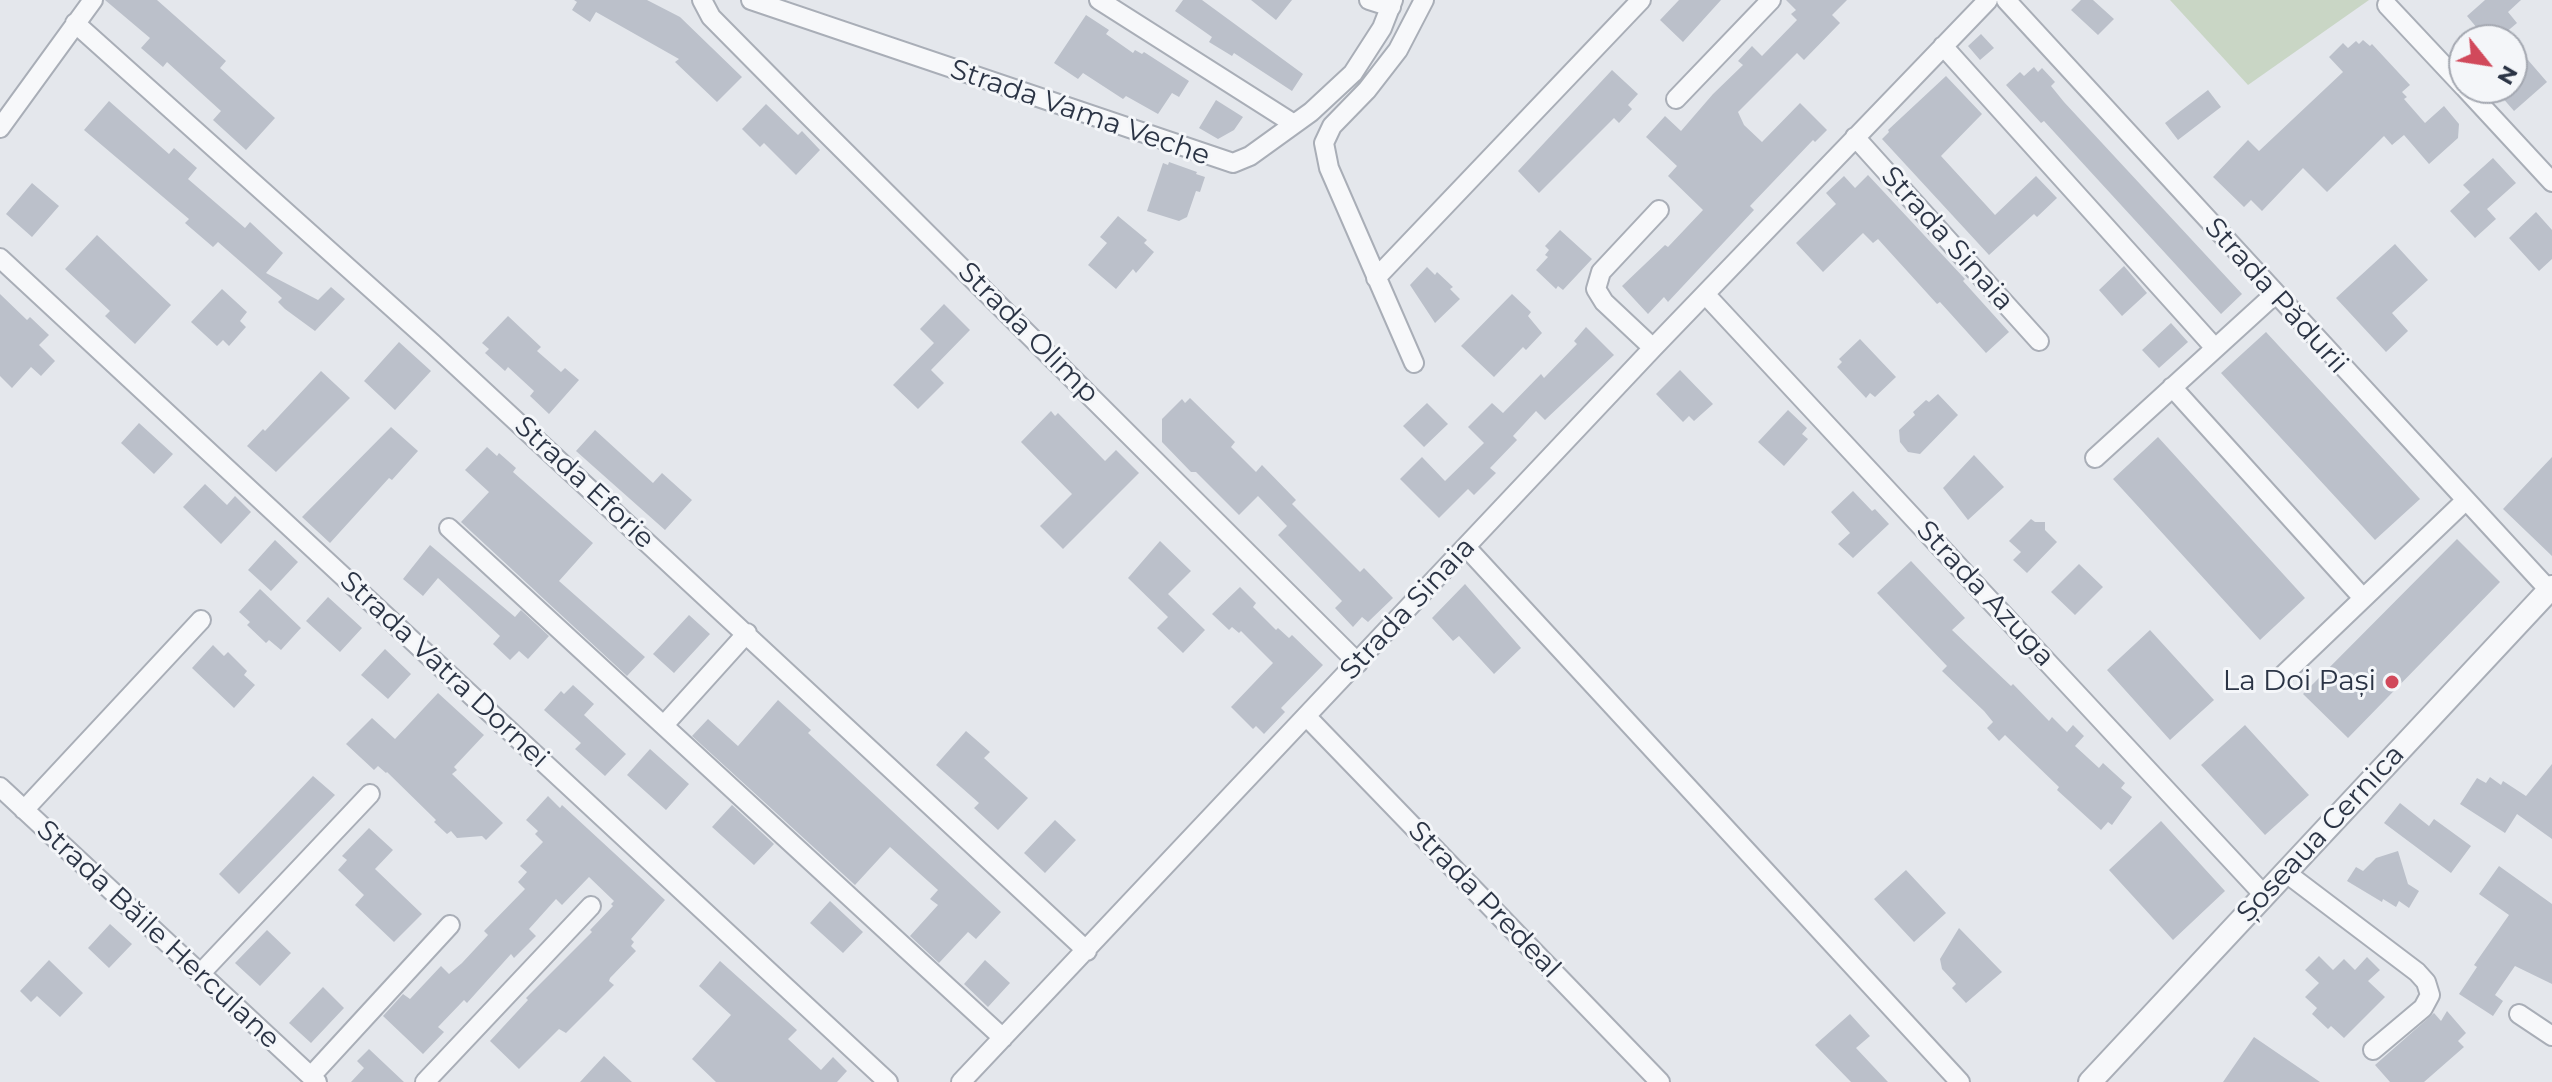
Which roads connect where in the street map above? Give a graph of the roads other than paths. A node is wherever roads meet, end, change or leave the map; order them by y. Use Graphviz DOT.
graph roads {
  1 [pos="93,0"];
  2 [pos="702,0"];
  3 [pos="751,0"];
  4 [pos="1099,0"];
  5 [pos="1369,0"];
  6 [pos="1424,0"];
  7 [pos="1641,0"];
  8 [pos="1771,0"];
  9 [pos="1988,0"];
  10 [pos="2006,0"];
  11 [pos="1392,3"];
  12 [pos="2387,5"];
  13 [pos="75,23"];
  14 [pos="1943,46"];
  15 [pos="2448,71"];
  16 [pos="1676,99"];
  17 [pos="2479,104"];
  18 [pos="1294,124"];
  19 [pos="0,128"];
  20 [pos="1855,137"];
  21 [pos="2552,182"];
  22 [pos="1659,210"];
  23 [pos="0,258"];
  24 [pos="1376,278"];
  25 [pos="1705,294"];
  26 [pos="2275,294"];
  27 [pos="2039,341"];
  28 [pos="1653,348"];
  29 [pos="2215,348"];
  30 [pos="1414,363"];
  31 [pos="2172,387"];
  32 [pos="2095,458"];
  33 [pos="2465,501"];
  34 [pos="449,528"];
  35 [pos="1466,547"];
  36 [pos="2548,596"];
  37 [pos="2363,598"];
  38 [pos="201,620"];
  39 [pos="747,633"];
  40 [pos="1358,663"];
  41 [pos="2278,680"];
  42 [pos="1307,717"];
  43 [pos="664,725"];
  44 [pos="0,787"];
  45 [pos="370,794"];
  46 [pos="24,810"];
  47 [pos="2285,872"];
  48 [pos="2264,895"];
  49 [pos="591,906"];
  50 [pos="450,925"];
  51 [pos="1087,951"];
  52 [pos="200,974"];
  53 [pos="2519,1014"];
  54 [pos="2552,1036"];
  55 [pos="1003,1038"];
  56 [pos="2373,1050"];
  57 [pos="314,1079"];
  58 [pos="425,1082"];
  59 [pos="888,1082"];
  60 [pos="961,1082"];
  61 [pos="1660,1082"];
  62 [pos="1960,1082"];
  63 [pos="2090,1082"];
  1 -- 13 [label="street"];
  2 -- 40 [label="street, Strada Olimp"];
  3 -- 18 [label="street, Strada Vama Veche"];
  4 -- 18 [label="street"];
  5 -- 11 [label="street"];
  6 -- 24 [label="street"];
  7 -- 24 [label="street"];
  8 -- 16 [label="street"];
  9 -- 14 [label="street, Strada Sinaia"];
  10 -- 26 [label="street, Strada Pădurii"];
  11 -- 18 [label="street, Strada Vama Veche"];
  12 -- 15 [label="street"];
  13 -- 19 [label="street"];
  13 -- 39 [label="street, Strada Eforie"];
  14 -- 20 [label="street, Strada Sinaia"];
  14 -- 29 [label="street"];
  17 -- 21 [label="street"];
  20 -- 25 [label="street, Strada Sinaia"];
  20 -- 27 [label="street, Strada Sinaia"];
  22 -- 28 [label="street"];
  23 -- 59 [label="street, Strada Vatra Dornei"];
  24 -- 30 [label="street"];
  25 -- 28 [label="street, Strada Sinaia"];
  25 -- 48 [label="street, Strada Azuga"];
  26 -- 29 [label="street"];
  26 -- 33 [label="street, Strada Pădurii"];
  28 -- 35 [label="street, Strada Sinaia"];
  29 -- 31 [label="street"];
  31 -- 32 [label="street"];
  31 -- 37 [label="street"];
  33 -- 36 [label="street, Strada Pădurii"];
  33 -- 37 [label="street"];
  34 -- 43 [label="street"];
  35 -- 40 [label="street, Strada Sinaia"];
  35 -- 62 [label="street"];
  36 -- 47 [label="street, Șoseaua Cernica"];
  37 -- 41 [label="street"];
  38 -- 46 [label="street"];
  39 -- 43 [label="street"];
  39 -- 51 [label="street, Strada Eforie"];
  40 -- 42 [label="street, Strada Sinaia"];
  42 -- 51 [label="street, Strada Sinaia"];
  42 -- 61 [label="street, Strada Predeal"];
  43 -- 55 [label="street"];
  44 -- 46 [label="street, Strada Băile Herculane"];
  45 -- 52 [label="street"];
  46 -- 52 [label="street, Strada Băile Herculane"];
  47 -- 48 [label="street, Șoseaua Cernica"];
  47 -- 56 [label="street"];
  48 -- 63 [label="street, Șoseaua Cernica"];
  49 -- 58 [label="street"];
  50 -- 57 [label="street"];
  51 -- 55 [label="street, Strada Sinaia"];
  52 -- 57 [label="street, Strada Băile Herculane"];
  53 -- 54 [label="street"];
  55 -- 60 [label="street, Strada Sinaia"];
}
